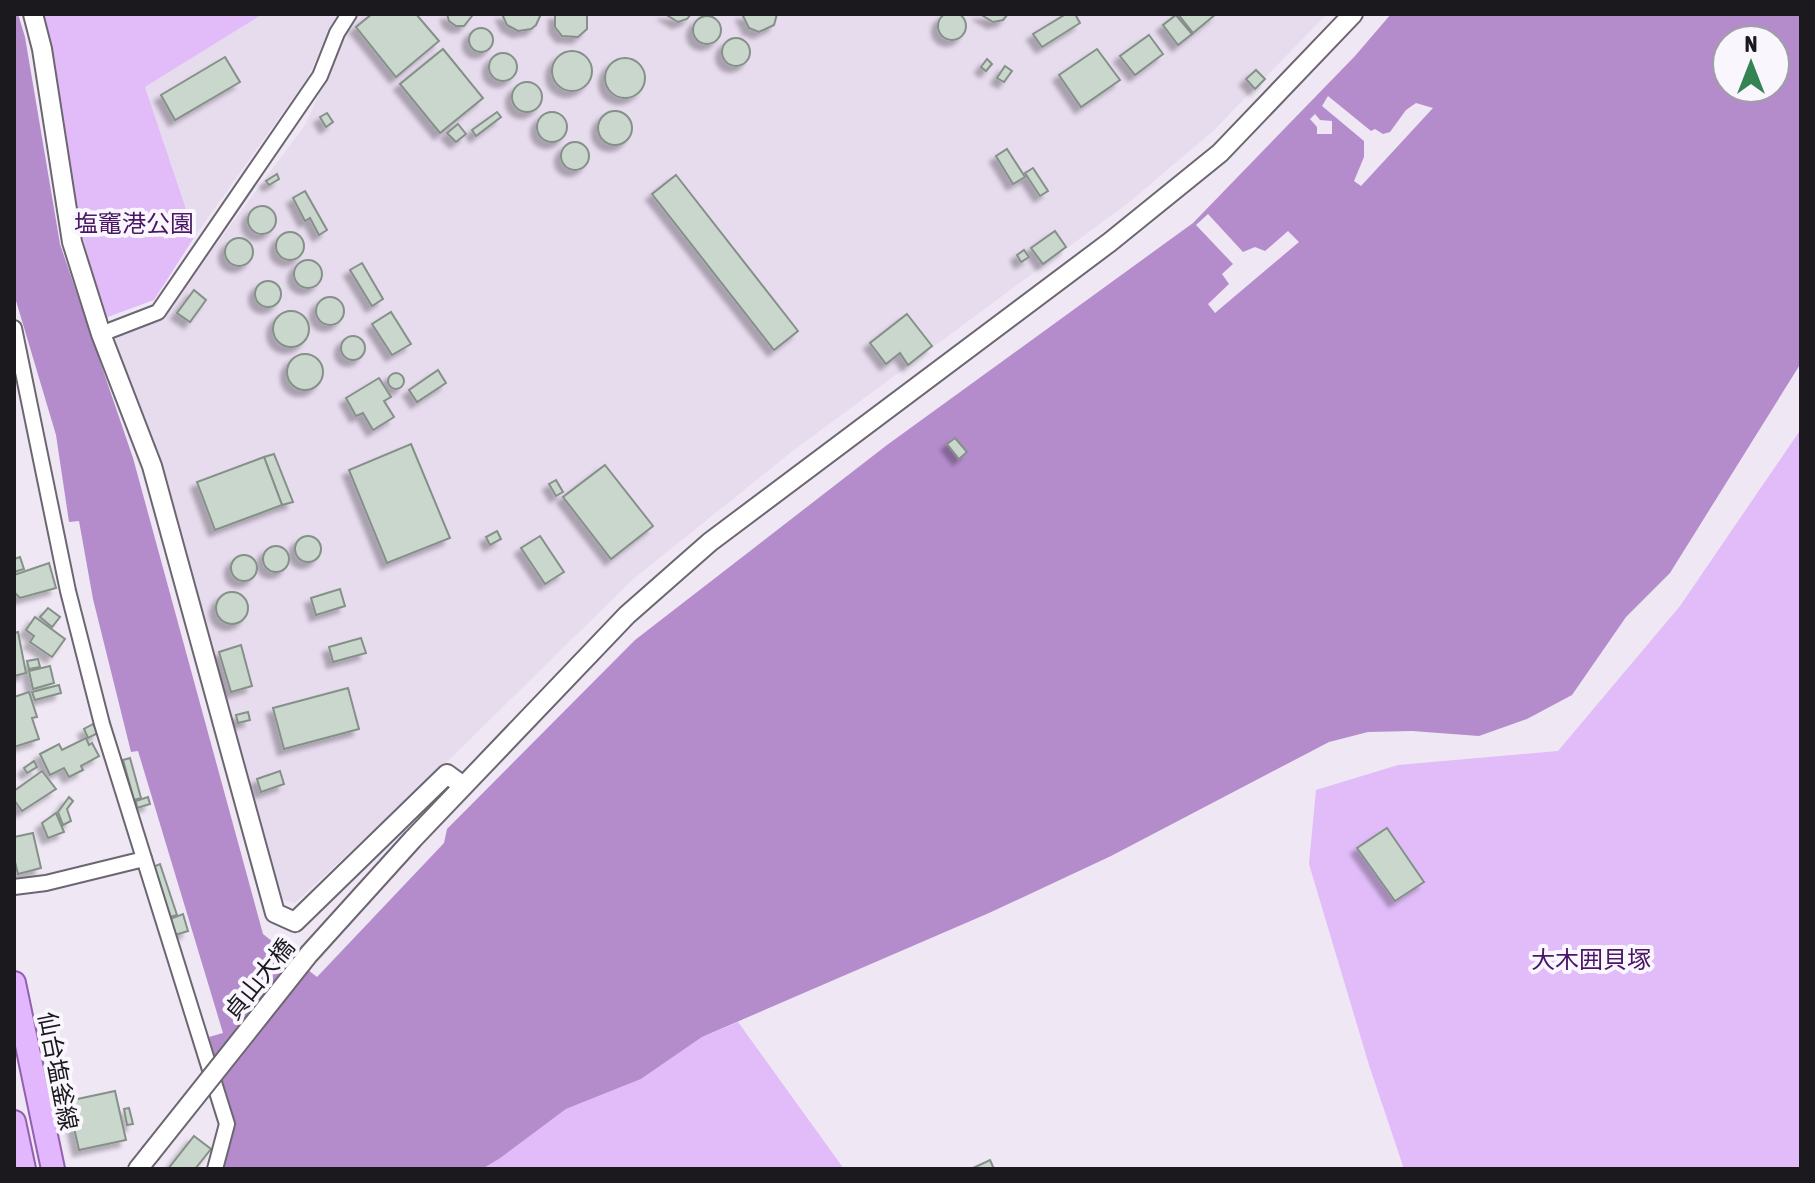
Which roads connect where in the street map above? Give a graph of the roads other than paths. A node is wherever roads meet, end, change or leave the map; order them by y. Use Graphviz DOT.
graph roads {
  1 [pos="33,14"];
  2 [pos="349,14"];
  3 [pos="1353,14"];
  4 [pos="14,328"];
  5 [pos="101,334"];
  6 [pos="21,395"];
  7 [pos="462,785"];
  8 [pos="144,859"];
  9 [pos="14,887"];
  10 [pos="14,983"];
  11 [pos="14,1122"];
  12 [pos="144,1162"];
  13 [pos="24,1169"];
  14 [pos="53,1169"];
  15 [pos="215,1169"];
  1 -- 5 [label="street"];
  2 -- 5 [label="street"];
  3 -- 7 [label="street, 貞山大橋"];
  4 -- 6 [label="street"];
  5 -- 7 [label="street"];
  6 -- 8 [label="street"];
  7 -- 12 [label="street, 貞山大橋, bridge"];
  8 -- 9 [label="street"];
  8 -- 15 [label="street"];
  10 -- 14 [label="main road, 仙台塩釜線"];
  11 -- 13 [label="main road"];
}
